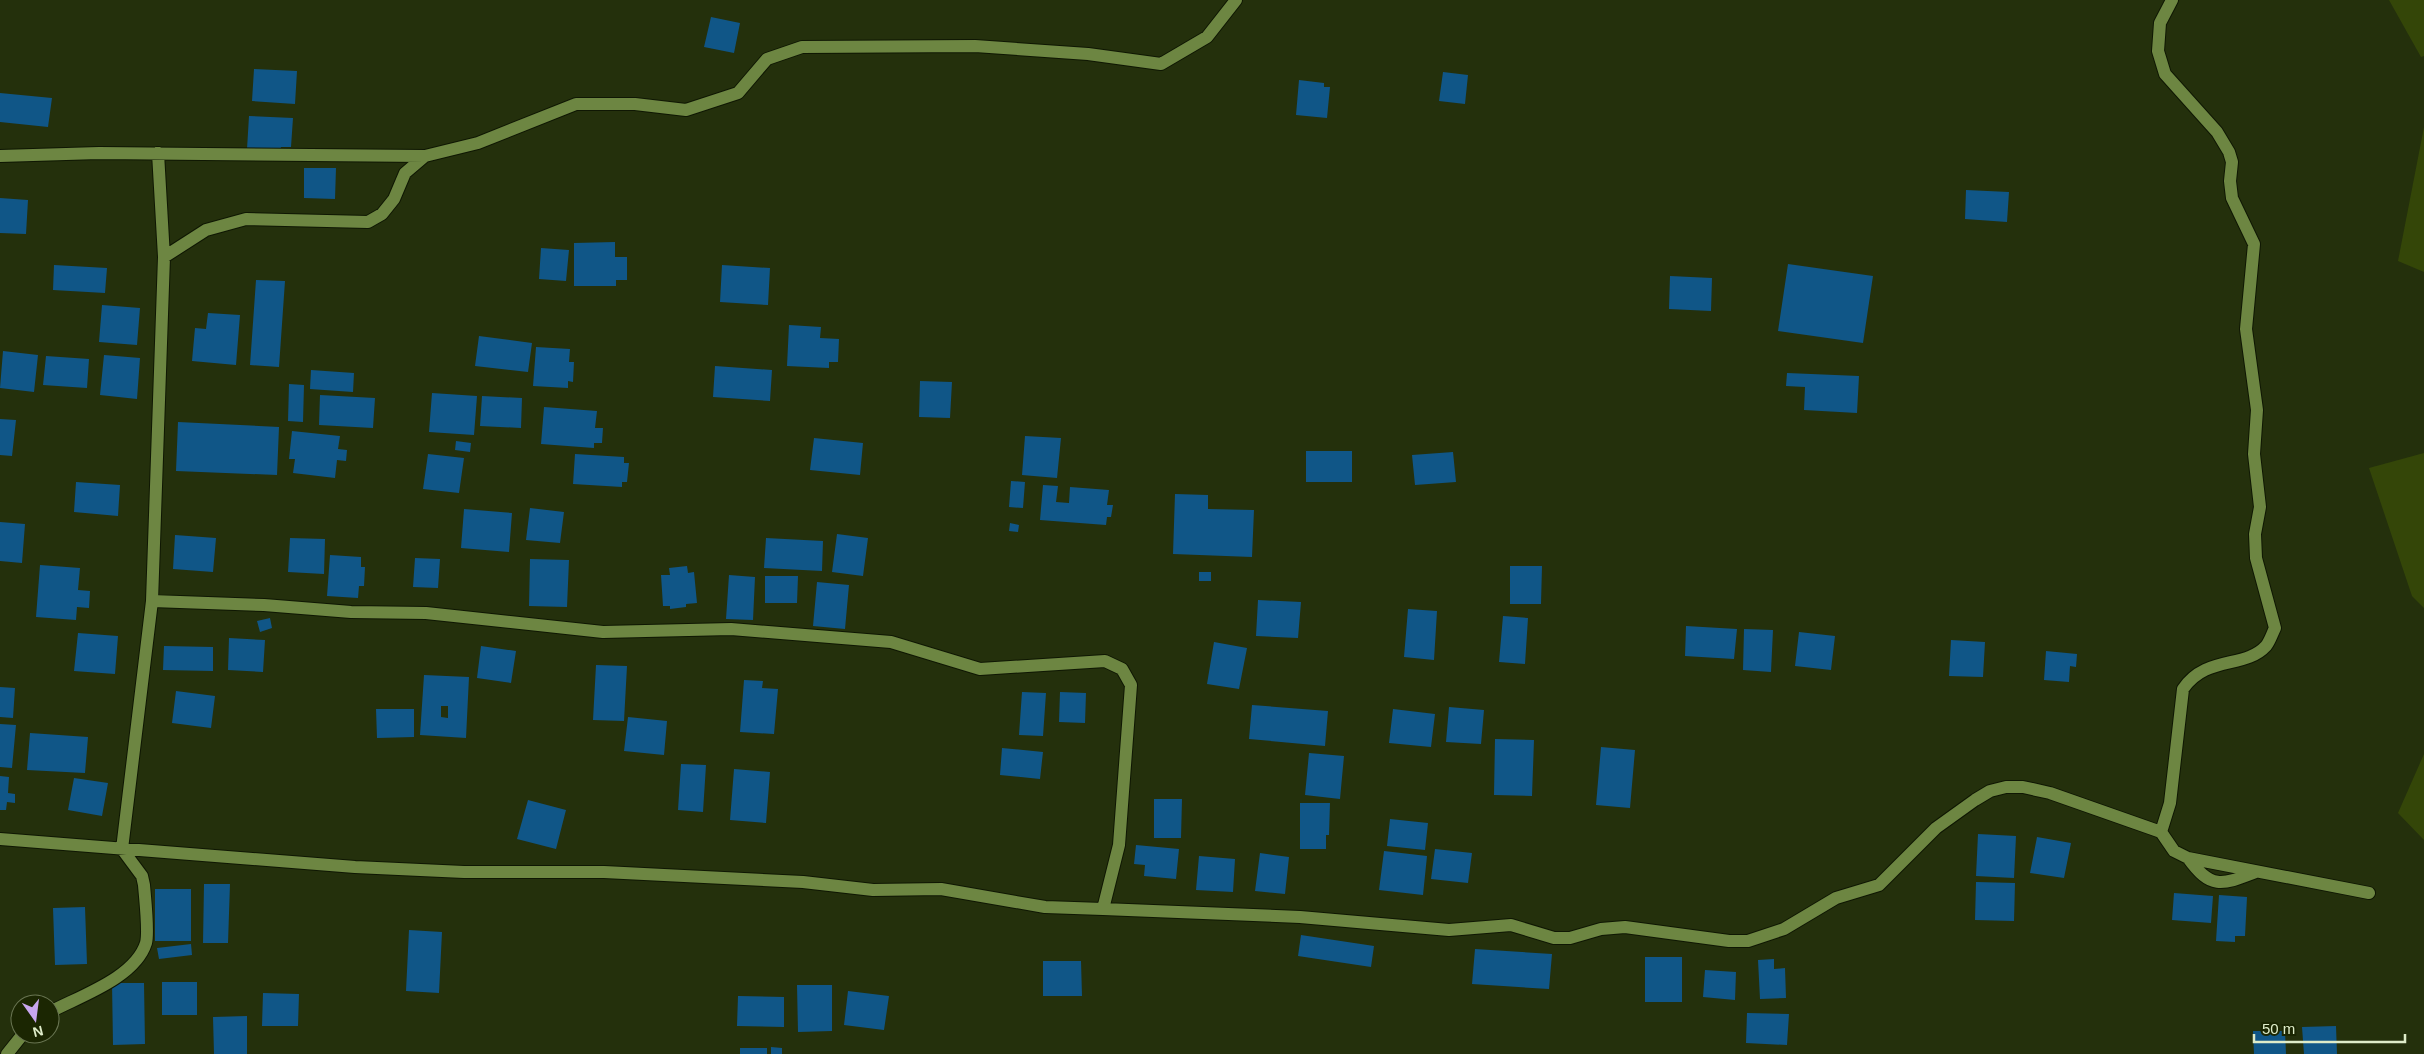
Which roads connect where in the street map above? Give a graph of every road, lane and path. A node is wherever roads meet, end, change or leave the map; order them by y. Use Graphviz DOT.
graph roads {
  1 [pos="1236,0"];
  2 [pos="2172,0"];
  3 [pos="158,153"];
  4 [pos="0,156"];
  5 [pos="425,156"];
  6 [pos="164,257"];
  7 [pos="152,601"];
  8 [pos="2161,832"];
  9 [pos="0,839"];
  10 [pos="122,850"];
  11 [pos="2188,858"];
  12 [pos="2256,872"];
  13 [pos="2369,892"];
  14 [pos="1103,908"];
  15 [pos="60,1007"];
  16 [pos="15,1044"];
  17 [pos="7,1054"];
  1 -- 5 [label="street"];
  2 -- 8 [label="street"];
  3 -- 4 [label="street"];
  3 -- 5 [label="street"];
  3 -- 6 [label="street"];
  5 -- 6 [label="street"];
  6 -- 7 [label="street"];
  7 -- 10 [label="street"];
  7 -- 14 [label="street"];
  8 -- 11 [label="street"];
  8 -- 14 [label="street"];
  9 -- 10 [label="street"];
  10 -- 14 [label="street"];
  10 -- 15 [label="street"];
  11 -- 12 [label="street"];
  11 -- 12 [label="street"];
  12 -- 13 [label="street"];
  16 -- 17 [label="street"];
}
